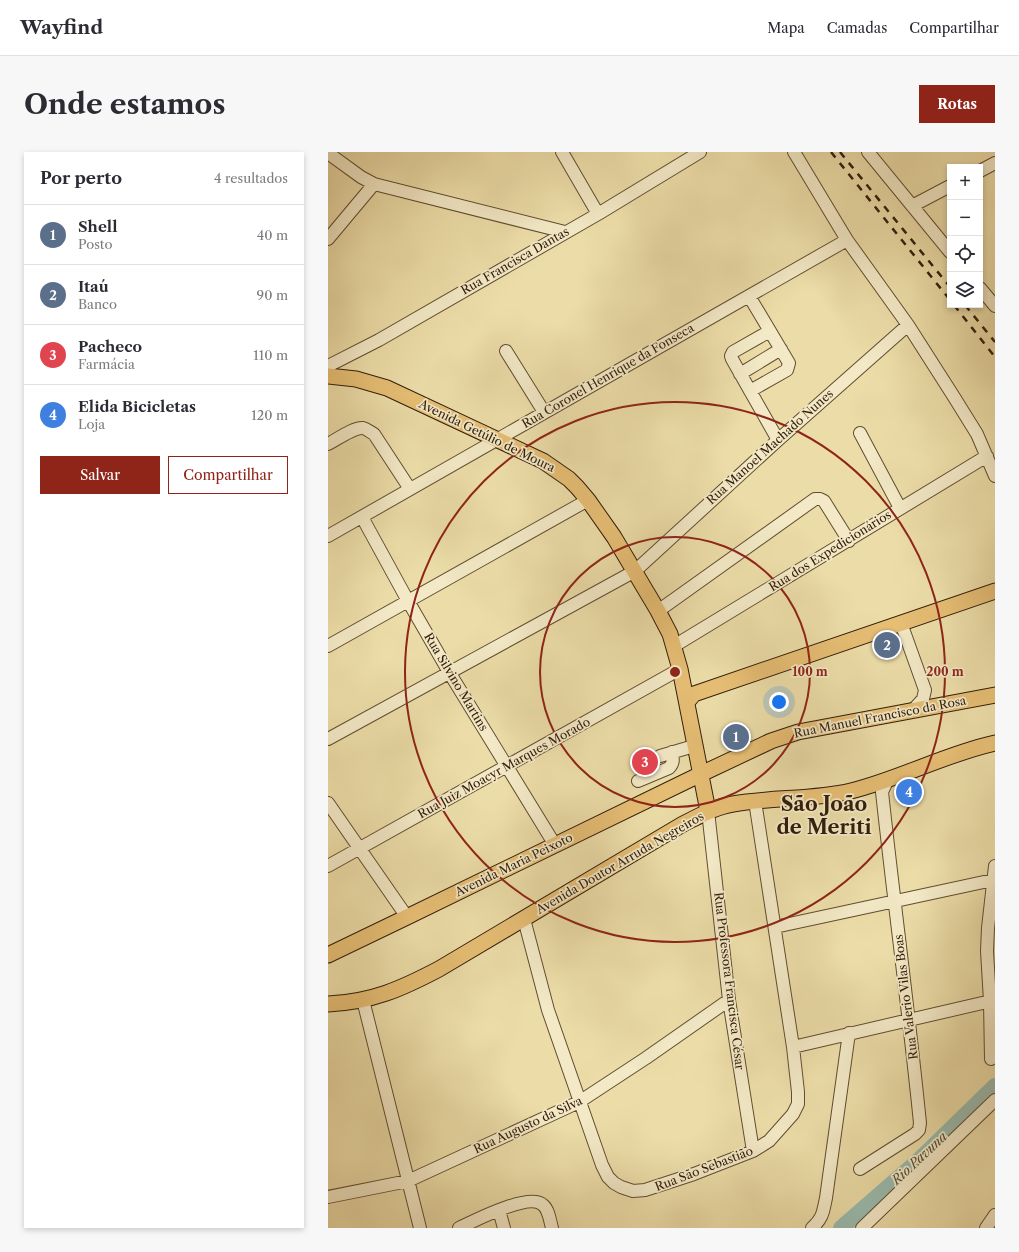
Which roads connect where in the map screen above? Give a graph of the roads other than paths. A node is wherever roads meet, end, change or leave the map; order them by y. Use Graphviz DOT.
graph roads {
  1 [pos="562,152"];
  2 [pos="700,152"];
  3 [pos="794,152"];
  4 [pos="868,152"];
  5 [pos="680,157"];
  6 [pos="331,159"];
  7 [pos="995,163"];
  8 [pos="983,169"];
  9 [pos="374,184"];
  10 [pos="947,188"];
  11 [pos="912,206"];
  12 [pos="598,214"];
  13 [pos="565,232"];
  14 [pos="328,239"];
  15 [pos="847,240"];
  16 [pos="947,248"];
  17 [pos="983,292"];
  18 [pos="749,296"];
  19 [pos="995,306"];
  20 [pos="908,325"];
  21 [pos="770,331"];
  22 [pos="781,349"];
  23 [pos="506,351"];
  24 [pos="328,366"];
  25 [pos="740,374"];
  26 [pos="328,376"];
  27 [pos="750,391"];
  28 [pos="544,412"];
  29 [pos="860,433"];
  30 [pos="498,440"];
  31 [pos="778,440"];
  32 [pos="328,444"];
  33 [pos="987,456"];
  34 [pos="995,476"];
  35 [pos="410,489"];
  36 [pos="588,500"];
  37 [pos="900,508"];
  38 [pos="362,517"];
  39 [pos="328,536"];
  40 [pos="849,541"];
  41 [pos="635,571"];
  42 [pos="995,591"];
  43 [pos="408,601"];
  44 [pos="658,611"];
  45 [pos="901,623"];
  46 [pos="328,646"];
  47 [pos="674,646"];
  48 [pos="680,669"];
  49 [pos="449,672"];
  50 [pos="688,695"];
  51 [pos="995,695"];
  52 [pos="914,710"];
  53 [pos="328,739"];
  54 [pos="995,743"];
  55 [pos="694,746"];
  56 [pos="672,752"];
  57 [pos="660,756"];
  58 [pos="506,767"];
  59 [pos="700,774"];
  60 [pos="638,781"];
  61 [pos="881,786"];
  62 [pos="755,801"];
  63 [pos="328,803"];
  64 [pos="708,811"];
  65 [pos="555,845"];
  66 [pos="360,849"];
  67 [pos="328,866"];
  68 [pos="995,866"];
  69 [pos="993,880"];
  70 [pos="894,902"];
  71 [pos="407,917"];
  72 [pos="524,918"];
  73 [pos="775,927"];
  74 [pos="328,955"];
  75 [pos="363,1000"];
  76 [pos="729,1000"];
  77 [pos="992,1001"];
  78 [pos="328,1004"];
  79 [pos="910,1019"];
  80 [pos="849,1034"];
  81 [pos="793,1047"];
  82 [pos="990,1058"];
  83 [pos="995,1100"];
  84 [pos="579,1102"];
  85 [pos="753,1151"];
  86 [pos="860,1169"];
  87 [pos="408,1181"];
  88 [pos="328,1197"];
  89 [pos="499,1210"];
  90 [pos="995,1215"];
  91 [pos="816,1225"];
  92 [pos="418,1227"];
  93 [pos="459,1228"];
  94 [pos="504,1228"];
  95 [pos="552,1228"];
  96 [pos="862,1228"];
  97 [pos="986,1228"];
  1 -- 12 [label="street"];
  2 -- 5 [label="street, Rua Francisca Dantas"];
  3 -- 15 [label="street"];
  4 -- 11 [label="street"];
  5 -- 12 [label="street, Rua Francisca Dantas"];
  6 -- 9 [label="street"];
  7 -- 8 [label="street"];
  9 -- 13 [label="street"];
  9 -- 14 [label="street"];
  10 -- 11 [label="street"];
  11 -- 16 [label="street"];
  12 -- 13 [label="street, Rua Francisca Dantas"];
  13 -- 24 [label="street, Rua Francisca Dantas"];
  15 -- 18 [label="street, Rua Coronel Henrique da Fonseca"];
  15 -- 20 [label="street"];
  17 -- 19 [label="street"];
  18 -- 21 [label="street"];
  18 -- 28 [label="street, Rua Coronel Henrique da Fonseca"];
  20 -- 31 [label="street, Rua Manoel Machado Nunes"];
  20 -- 33 [label="street"];
  21 -- 22 [label="street"];
  21 -- 25 [label="street"];
  22 -- 25 [label="street"];
  22 -- 27 [label="street"];
  23 -- 28 [label="street"];
  25 -- 27 [label="street"];
  26 -- 30 [label="main road, Avenida Getúlio de Moura"];
  27 -- 31 [label="street"];
  28 -- 30 [label="street, Rua Coronel Henrique da Fonseca"];
  29 -- 37 [label="street"];
  30 -- 35 [label="street, Rua Coronel Henrique da Fonseca"];
  30 -- 36 [label="main road, Avenida Getúlio de Moura"];
  31 -- 41 [label="street, Rua Manoel Machado Nunes"];
  32 -- 35 [label="street"];
  33 -- 34 [label="street"];
  33 -- 37 [label="street, Rua dos Expedicionários"];
  35 -- 38 [label="street, Rua Coronel Henrique da Fonseca"];
  36 -- 41 [label="main road, Avenida Getúlio de Moura"];
  36 -- 43 [label="street"];
  37 -- 40 [label="street, Rua dos Expedicionários"];
  38 -- 39 [label="street, Rua Coronel Henrique da Fonseca"];
  38 -- 43 [label="street, Rua Silvino Martins"];
  40 -- 44 [label="street"];
  40 -- 47 [label="street, Rua dos Expedicionários"];
  41 -- 44 [label="main road, Avenida Getúlio de Moura"];
  41 -- 49 [label="street, Rua Manoel Machado Nunes"];
  42 -- 45 [label="main road"];
  43 -- 46 [label="street"];
  43 -- 49 [label="street, Rua Silvino Martins"];
  44 -- 47 [label="main road, Avenida Getúlio de Moura"];
  45 -- 50 [label="main road"];
  45 -- 52 [label="street"];
  47 -- 48 [label="main road, Avenida Getúlio de Moura"];
  48 -- 50 [label="main road, Avenida Getúlio de Moura"];
  48 -- 58 [label="street, Rua Juiz Moacyr Marques Morado"];
  49 -- 53 [label="street, Rua Manoel Machado Nunes"];
  49 -- 58 [label="street, Rua Silvino Martins"];
  50 -- 55 [label="main road, Avenida Getúlio de Moura"];
  51 -- 52 [label="main road, Rua Manuel Francisco da Rosa"];
  52 -- 59 [label="main road, Rua Manuel Francisco da Rosa"];
  54 -- 61 [label="main road, Avenida Doutor Arruda Negreiros"];
  55 -- 56 [label="street"];
  55 -- 59 [label="main road, Avenida Getúlio de Moura"];
  56 -- 57 [label="street"];
  56 -- 60 [label="street"];
  58 -- 65 [label="street, Rua Silvino Martins"];
  58 -- 66 [label="street, Rua Juiz Moacyr Marques Morado"];
  59 -- 64 [label="main road, Avenida Getúlio de Moura"];
  59 -- 65 [label="main road, Avenida Maria Peixoto"];
  61 -- 62 [label="main road, Avenida Doutor Arruda Negreiros"];
  61 -- 70 [label="street, Rua Valerio Vilas Boas"];
  62 -- 64 [label="main road, Avenida Doutor Arruda Negreiros"];
  62 -- 73 [label="street, Rua São Sebastião"];
  63 -- 66 [label="street"];
  64 -- 72 [label="main road, Avenida Doutor Arruda Negreiros"];
  64 -- 76 [label="street, Rua Professora Francisca César"];
  65 -- 71 [label="main road, Avenida Maria Peixoto"];
  66 -- 67 [label="street, Rua Juiz Moacyr Marques Morado"];
  66 -- 71 [label="street"];
  68 -- 69 [label="street"];
  69 -- 70 [label="street"];
  69 -- 77 [label="street"];
  70 -- 73 [label="street"];
  70 -- 79 [label="street, Rua Valerio Vilas Boas"];
  71 -- 74 [label="main road, Avenida Maria Peixoto"];
  72 -- 75 [label="main road, Avenida Doutor Arruda Negreiros"];
  72 -- 84 [label="street, Rua São Sebastião"];
  73 -- 81 [label="street, Rua São Sebastião"];
  75 -- 78 [label="main road, Avenida Doutor Arruda Negreiros"];
  75 -- 87 [label="street"];
  76 -- 84 [label="street, Rua Augusto da Silva"];
  76 -- 85 [label="street, Rua Professora Francisca César"];
  77 -- 79 [label="street"];
  77 -- 82 [label="street"];
  79 -- 80 [label="street"];
  79 -- 86 [label="street, Rua Valerio Vilas Boas"];
  80 -- 81 [label="street"];
  80 -- 91 [label="street"];
  81 -- 85 [label="street, Rua São Sebastião"];
  83 -- 96 [label="street"];
  84 -- 85 [label="street, Rua São Sebastião"];
  84 -- 87 [label="street, Rua Augusto da Silva"];
  87 -- 88 [label="street, Rua Augusto da Silva"];
  87 -- 92 [label="street"];
  89 -- 93 [label="street"];
  89 -- 94 [label="street"];
  89 -- 95 [label="street"];
  90 -- 97 [label="street"];
}
